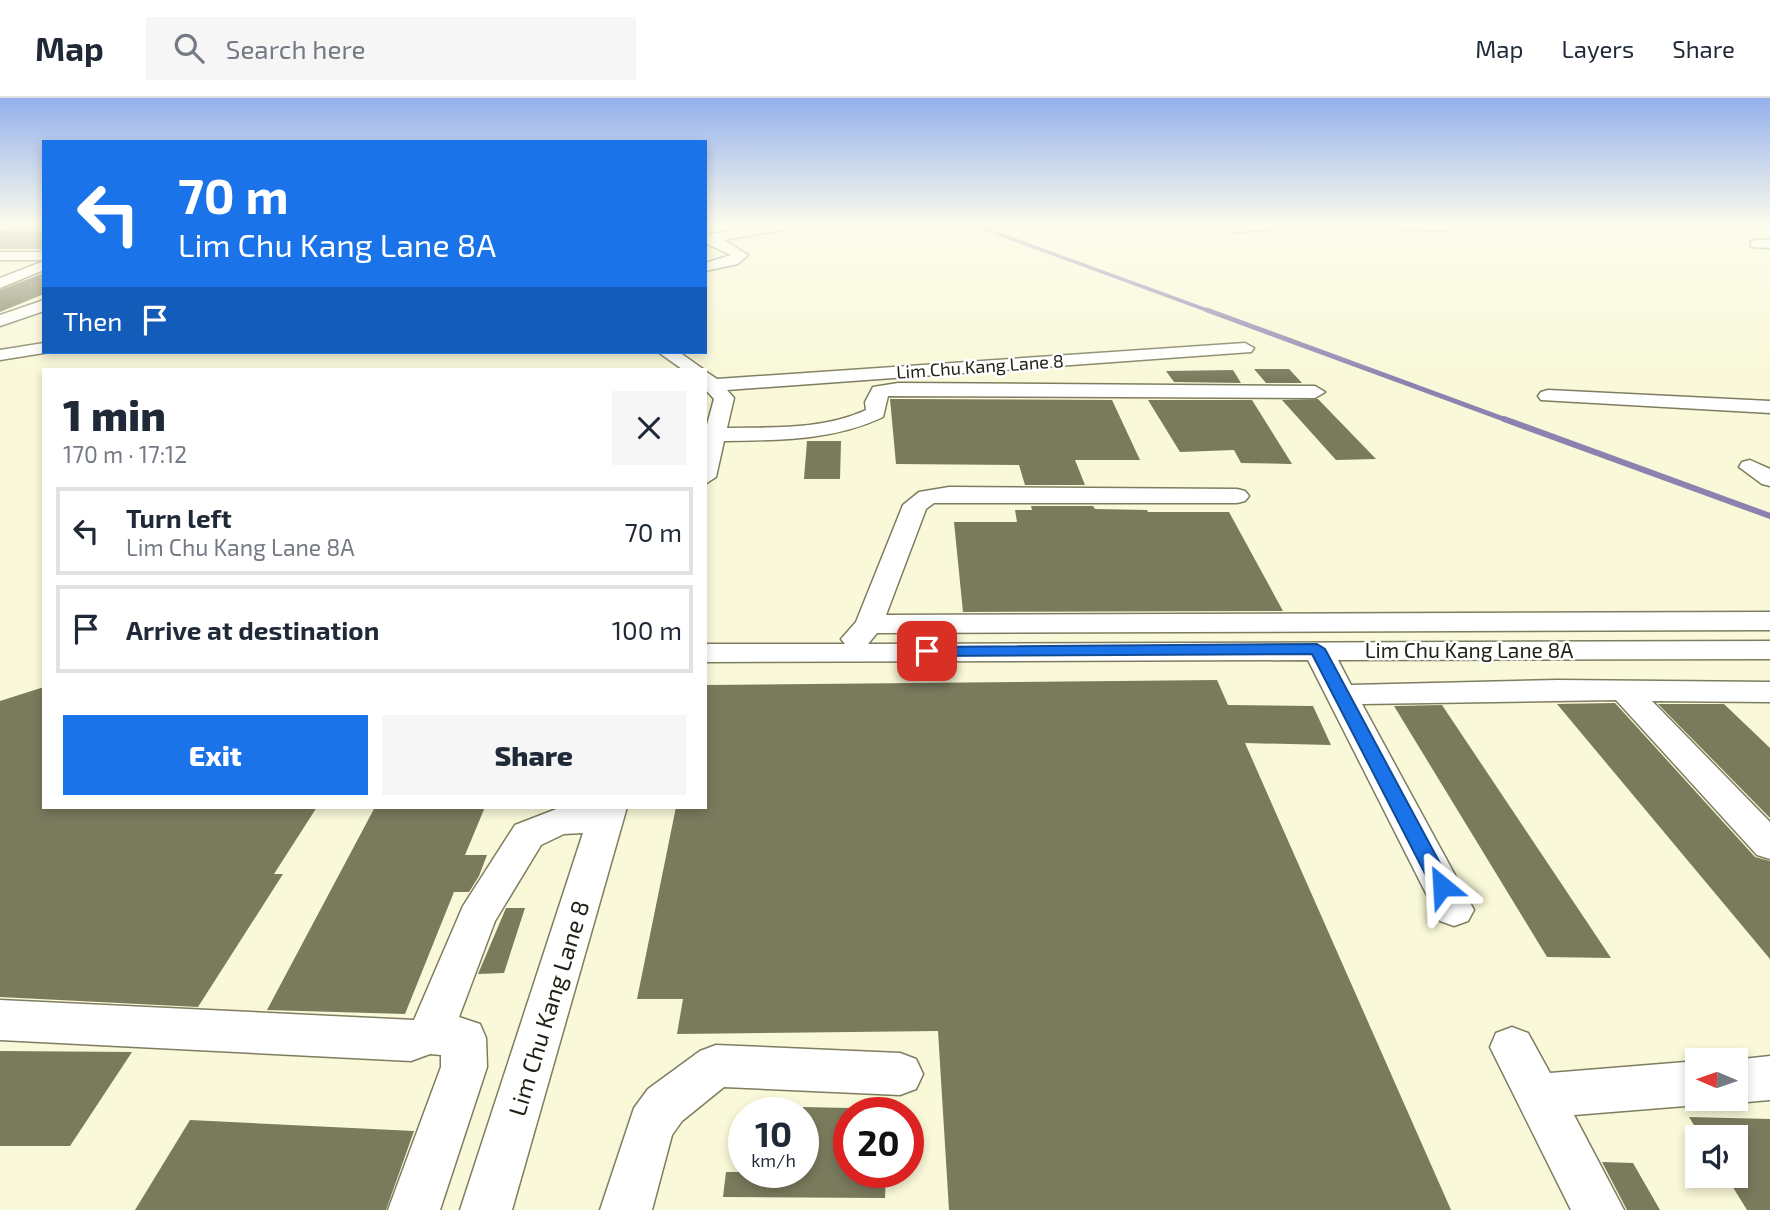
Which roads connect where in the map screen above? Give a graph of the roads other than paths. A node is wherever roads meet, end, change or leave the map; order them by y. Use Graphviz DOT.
graph roads {
  1 [pos="0,291"];
  2 [pos="36,295"];
  3 [pos="0,321"];
  4 [pos="42,348"];
  5 [pos="1245,348"];
  6 [pos="670,354"];
  7 [pos="0,355"];
  8 [pos="692,368"];
  9 [pos="710,381"];
  10 [pos="880,391"];
  11 [pos="1315,392"];
  12 [pos="1548,396"];
  13 [pos="1770,407"];
  14 [pos="876,413"];
  15 [pos="717,435"];
  16 [pos="707,470"];
  17 [pos="1237,496"];
  18 [pos="1770,621"];
  19 [pos="869,624"];
  20 [pos="1317,649"];
  21 [pos="1770,650"];
  22 [pos="844,652"];
  23 [pos="707,653"];
  24 [pos="1625,691"];
  25 [pos="1770,692"];
  26 [pos="1343,695"];
  27 [pos="607,812"];
  28 [pos="1770,845"];
  29 [pos="1454,909"];
  30 [pos="0,1020"];
  31 [pos="430,1034"];
  32 [pos="1512,1047"];
  33 [pos="900,1074"];
  34 [pos="1770,1078"];
  35 [pos="1748,1079"];
  36 [pos="1685,1084"];
  37 [pos="1537,1096"];
  38 [pos="414,1210"];
  39 [pos="486,1210"];
  40 [pos="626,1210"];
  41 [pos="1598,1210"];
  1 -- 2 [label="street"];
  2 -- 3 [label="street"];
  4 -- 7 [label="street"];
  5 -- 9 [label="street, Lim Chu Kang Lane 8"];
  6 -- 8 [label="street"];
  9 -- 15 [label="street, Lim Chu Kang Lane 8"];
  10 -- 11 [label="street"];
  10 -- 14 [label="street"];
  10 -- 14 [label="street"];
  12 -- 13 [label="street"];
  14 -- 15 [label="street"];
  15 -- 16 [label="street, Lim Chu Kang Lane 8"];
  17 -- 19 [label="street"];
  18 -- 19 [label="street"];
  19 -- 22 [label="street"];
  20 -- 21 [label="street, Lim Chu Kang Lane 8A"];
  20 -- 22 [label="street, Lim Chu Kang Lane 8A"];
  20 -- 26 [label="street"];
  22 -- 23 [label="street, Lim Chu Kang Lane 8A"];
  24 -- 25 [label="street"];
  24 -- 26 [label="street"];
  24 -- 28 [label="street"];
  26 -- 29 [label="street"];
  27 -- 31 [label="street"];
  27 -- 39 [label="street, Lim Chu Kang Lane 8"];
  30 -- 31 [label="street"];
  31 -- 38 [label="street"];
  32 -- 37 [label="street"];
  33 -- 40 [label="street"];
  34 -- 35 [label="street"];
  36 -- 37 [label="street"];
  37 -- 41 [label="street"];
}
